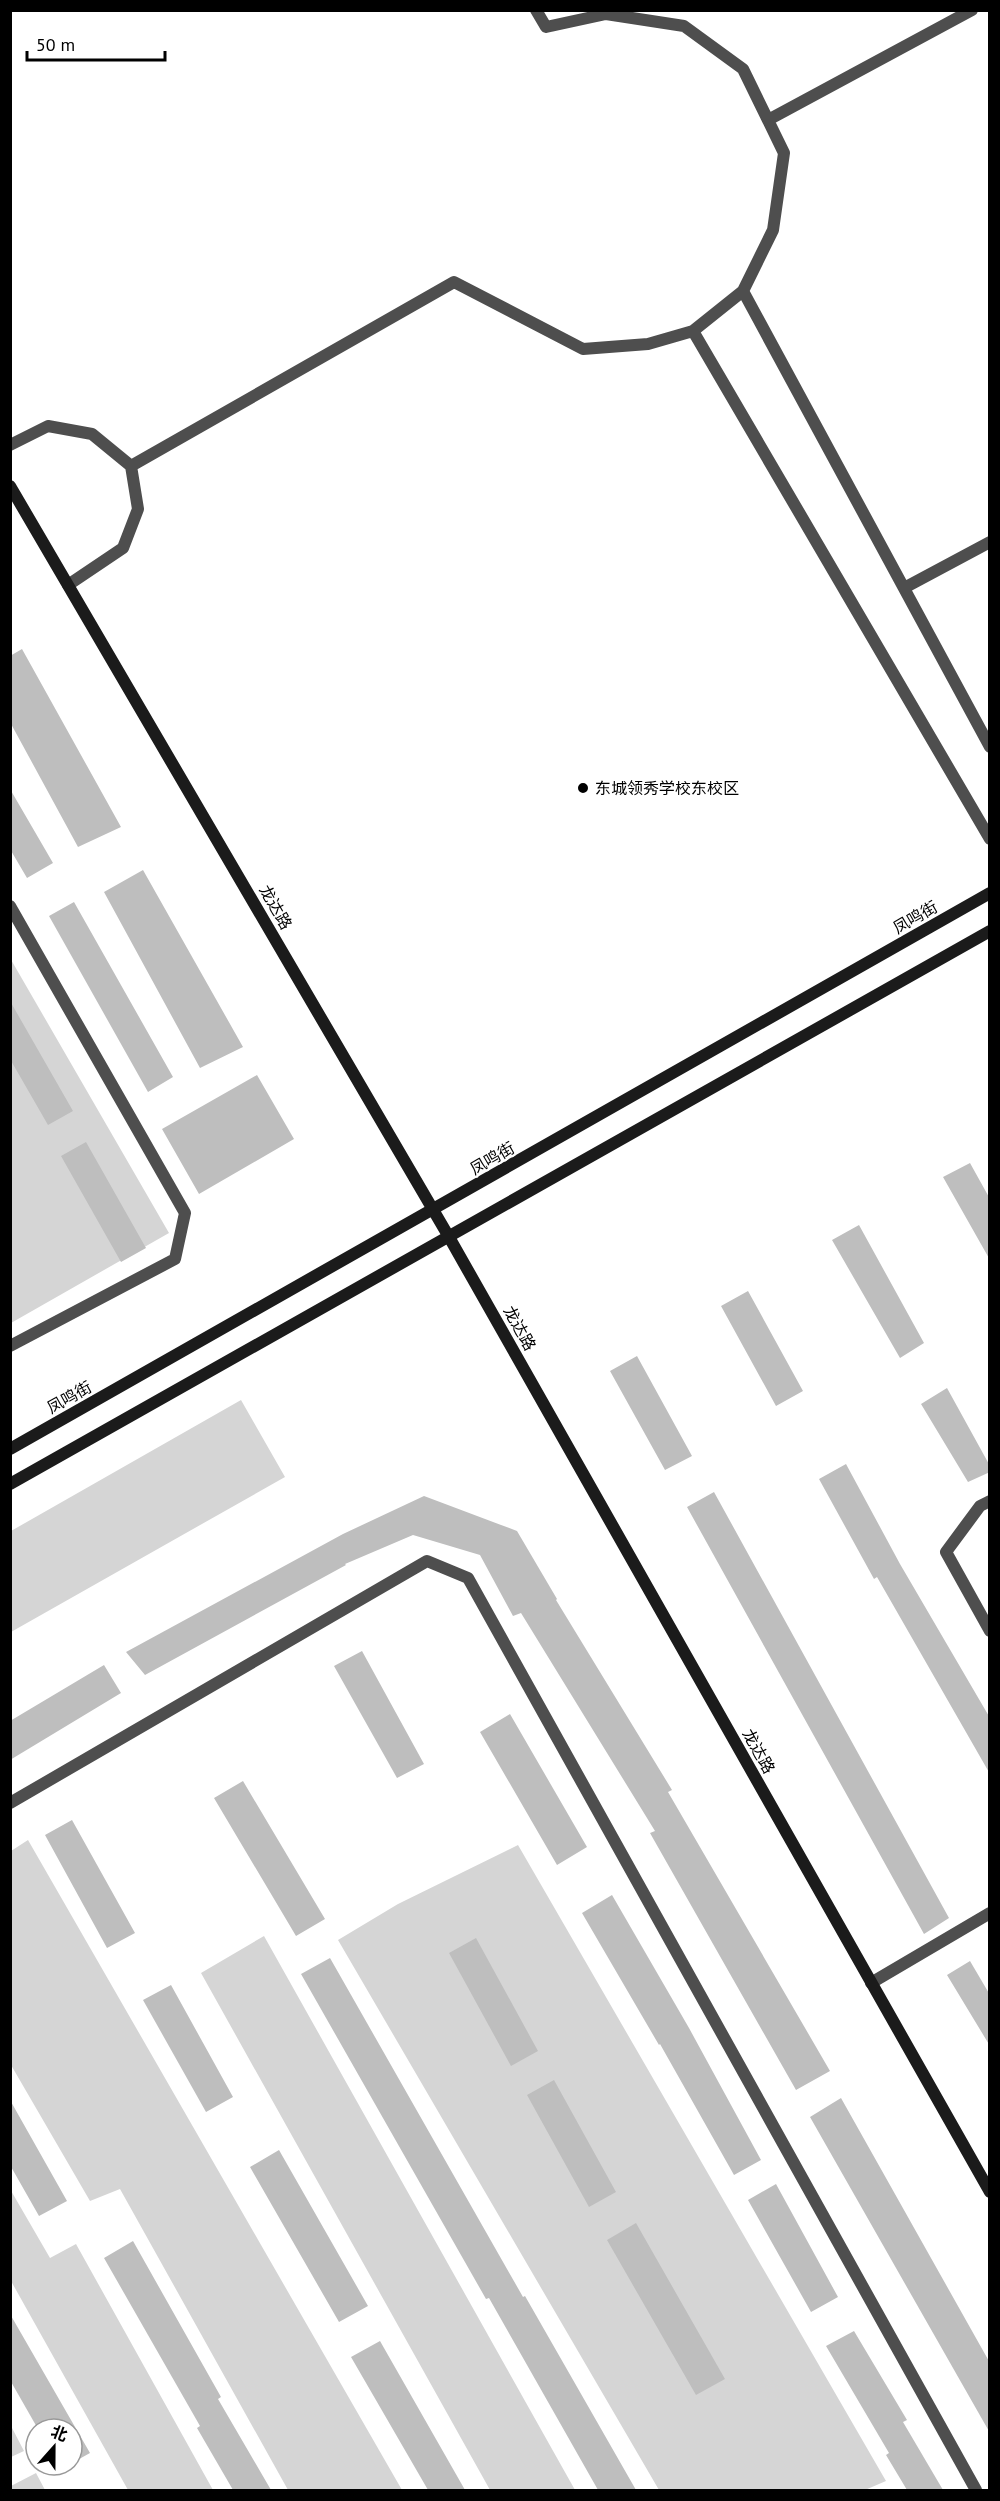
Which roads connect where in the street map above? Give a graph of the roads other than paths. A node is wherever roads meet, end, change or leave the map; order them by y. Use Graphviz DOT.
graph roads {
  1 [pos="536,10"];
  2 [pos="972,10"];
  3 [pos="768,120"];
  4 [pos="743,291"];
  5 [pos="693,331"];
  6 [pos="10,445"];
  7 [pos="131,466"];
  8 [pos="10,486"];
  9 [pos="990,542"];
  10 [pos="68,585"];
  11 [pos="904,588"];
  12 [pos="990,747"];
  13 [pos="990,839"];
  14 [pos="990,893"];
  15 [pos="10,906"];
  16 [pos="990,931"];
  17 [pos="434,1210"];
  18 [pos="449,1237"];
  19 [pos="10,1347"];
  20 [pos="10,1449"];
  21 [pos="10,1484"];
  22 [pos="990,1501"];
  23 [pos="990,1631"];
  24 [pos="10,1803"];
  25 [pos="990,1913"];
  26 [pos="871,1983"];
  27 [pos="990,2192"];
  28 [pos="976,2490"];
  1 -- 3 [label="street"];
  2 -- 3 [label="street"];
  3 -- 4 [label="street"];
  4 -- 5 [label="street"];
  4 -- 11 [label="street"];
  5 -- 7 [label="street"];
  5 -- 13 [label="street"];
  6 -- 7 [label="street"];
  7 -- 10 [label="street"];
  8 -- 10 [label="main road, 龙达路"];
  9 -- 11 [label="street"];
  10 -- 17 [label="main road, 龙达路"];
  11 -- 12 [label="street"];
  14 -- 17 [label="main road, 凤鸣街"];
  15 -- 19 [label="street"];
  16 -- 18 [label="main road"];
  17 -- 18 [label="main road, 龙达路"];
  17 -- 20 [label="main road, 凤鸣街"];
  18 -- 21 [label="main road"];
  18 -- 26 [label="main road, 龙达路"];
  22 -- 23 [label="street"];
  24 -- 28 [label="street"];
  25 -- 26 [label="street"];
  26 -- 27 [label="main road, 龙达路"];
}
